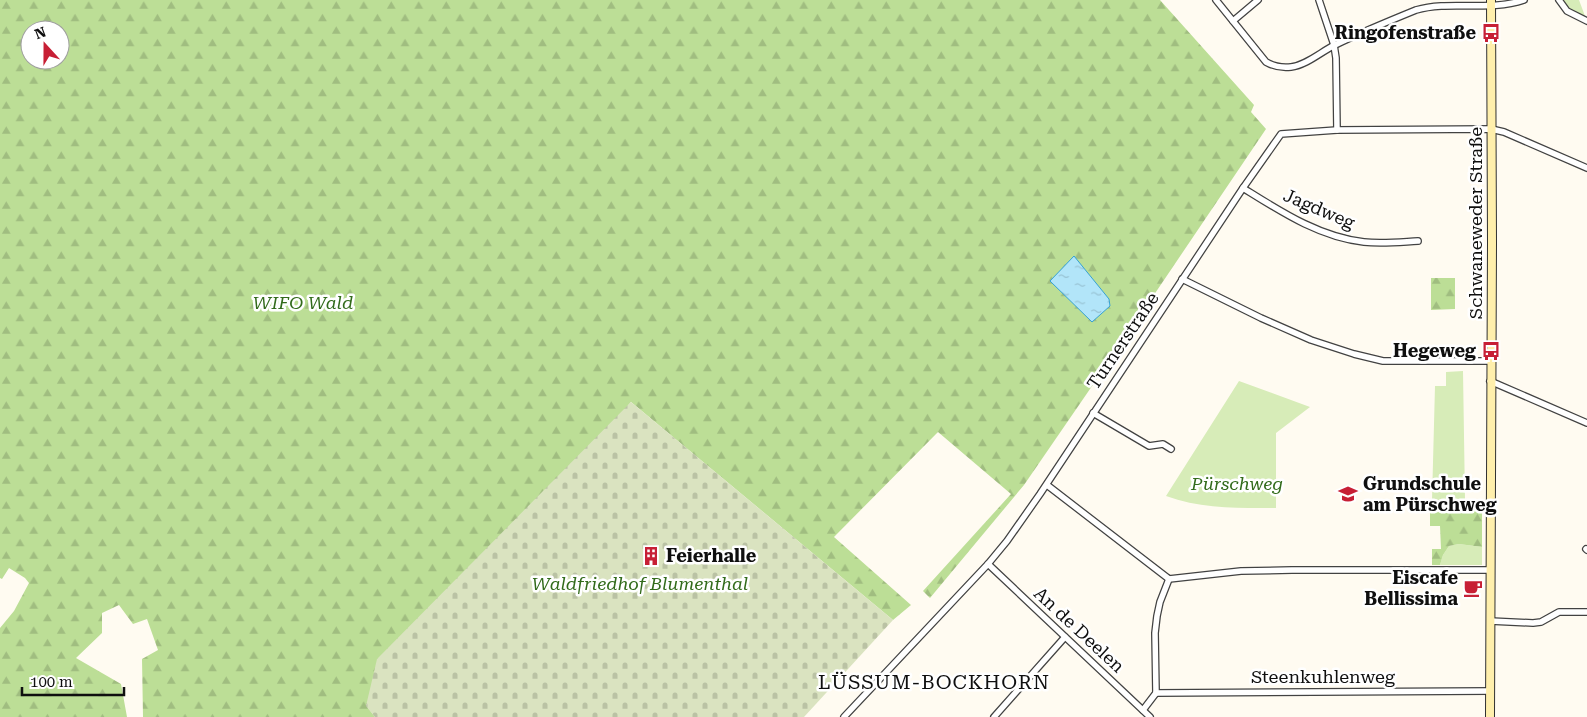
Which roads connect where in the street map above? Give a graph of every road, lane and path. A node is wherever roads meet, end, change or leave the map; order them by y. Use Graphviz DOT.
graph roads {
  1 [pos="1216,0"];
  2 [pos="1258,0"];
  3 [pos="1319,0"];
  4 [pos="1524,0"];
  5 [pos="1559,0"];
  6 [pos="1491,3"];
  7 [pos="1233,21"];
  8 [pos="1587,21"];
  9 [pos="1334,46"];
  10 [pos="1491,129"];
  11 [pos="1337,130"];
  12 [pos="1587,168"];
  13 [pos="1243,188"];
  14 [pos="1418,241"];
  15 [pos="1182,279"];
  16 [pos="1491,361"];
  17 [pos="1490,381"];
  18 [pos="1093,413"];
  19 [pos="1587,423"];
  20 [pos="1171,449"];
  21 [pos="1047,485"];
  22 [pos="988,564"];
  23 [pos="1490,570"];
  24 [pos="1169,579"];
  25 [pos="1587,612"];
  26 [pos="1490,622"];
  27 [pos="1065,638"];
  28 [pos="1490,691"];
  29 [pos="1156,693"];
  30 [pos="1143,710"];
  31 [pos="844,717"];
  32 [pos="994,717"];
  33 [pos="1150,717"];
  34 [pos="1490,717"];
  1 -- 7 [label="street"];
  2 -- 7 [label="street"];
  3 -- 9 [label="street"];
  4 -- 6 [label="street"];
  5 -- 8 [label="street"];
  6 -- 9 [label="street"];
  6 -- 10 [label="main road, Schwaneweder Straße"];
  7 -- 9 [label="street"];
  9 -- 11 [label="street"];
  10 -- 11 [label="street, Turnerstraße"];
  10 -- 12 [label="street, Turnerstraße"];
  10 -- 16 [label="main road, Schwaneweder Straße"];
  11 -- 13 [label="street, Turnerstraße"];
  13 -- 14 [label="street, Jagdweg"];
  13 -- 15 [label="street, Turnerstraße"];
  15 -- 16 [label="street"];
  15 -- 18 [label="street, Turnerstraße"];
  16 -- 17 [label="main road, Schwaneweder Straße"];
  17 -- 19 [label="street"];
  17 -- 23 [label="main road, Schwaneweder Straße"];
  18 -- 20 [label="street"];
  18 -- 21 [label="street, Turnerstraße"];
  21 -- 22 [label="street, Turnerstraße"];
  21 -- 24 [label="street"];
  22 -- 27 [label="street, An de Deelen"];
  22 -- 31 [label="street, Turnerstraße"];
  23 -- 24 [label="street"];
  23 -- 26 [label="main road, Schwaneweder Straße"];
  24 -- 29 [label="street"];
  25 -- 26 [label="street"];
  26 -- 28 [label="main road, Schwaneweder Straße"];
  27 -- 30 [label="street, An de Deelen"];
  27 -- 32 [label="street"];
  28 -- 29 [label="street, Steenkuhlenweg"];
  28 -- 34 [label="main road, Schwaneweder Straße"];
  29 -- 30 [label="street"];
  30 -- 33 [label="street, An de Deelen"];
}
